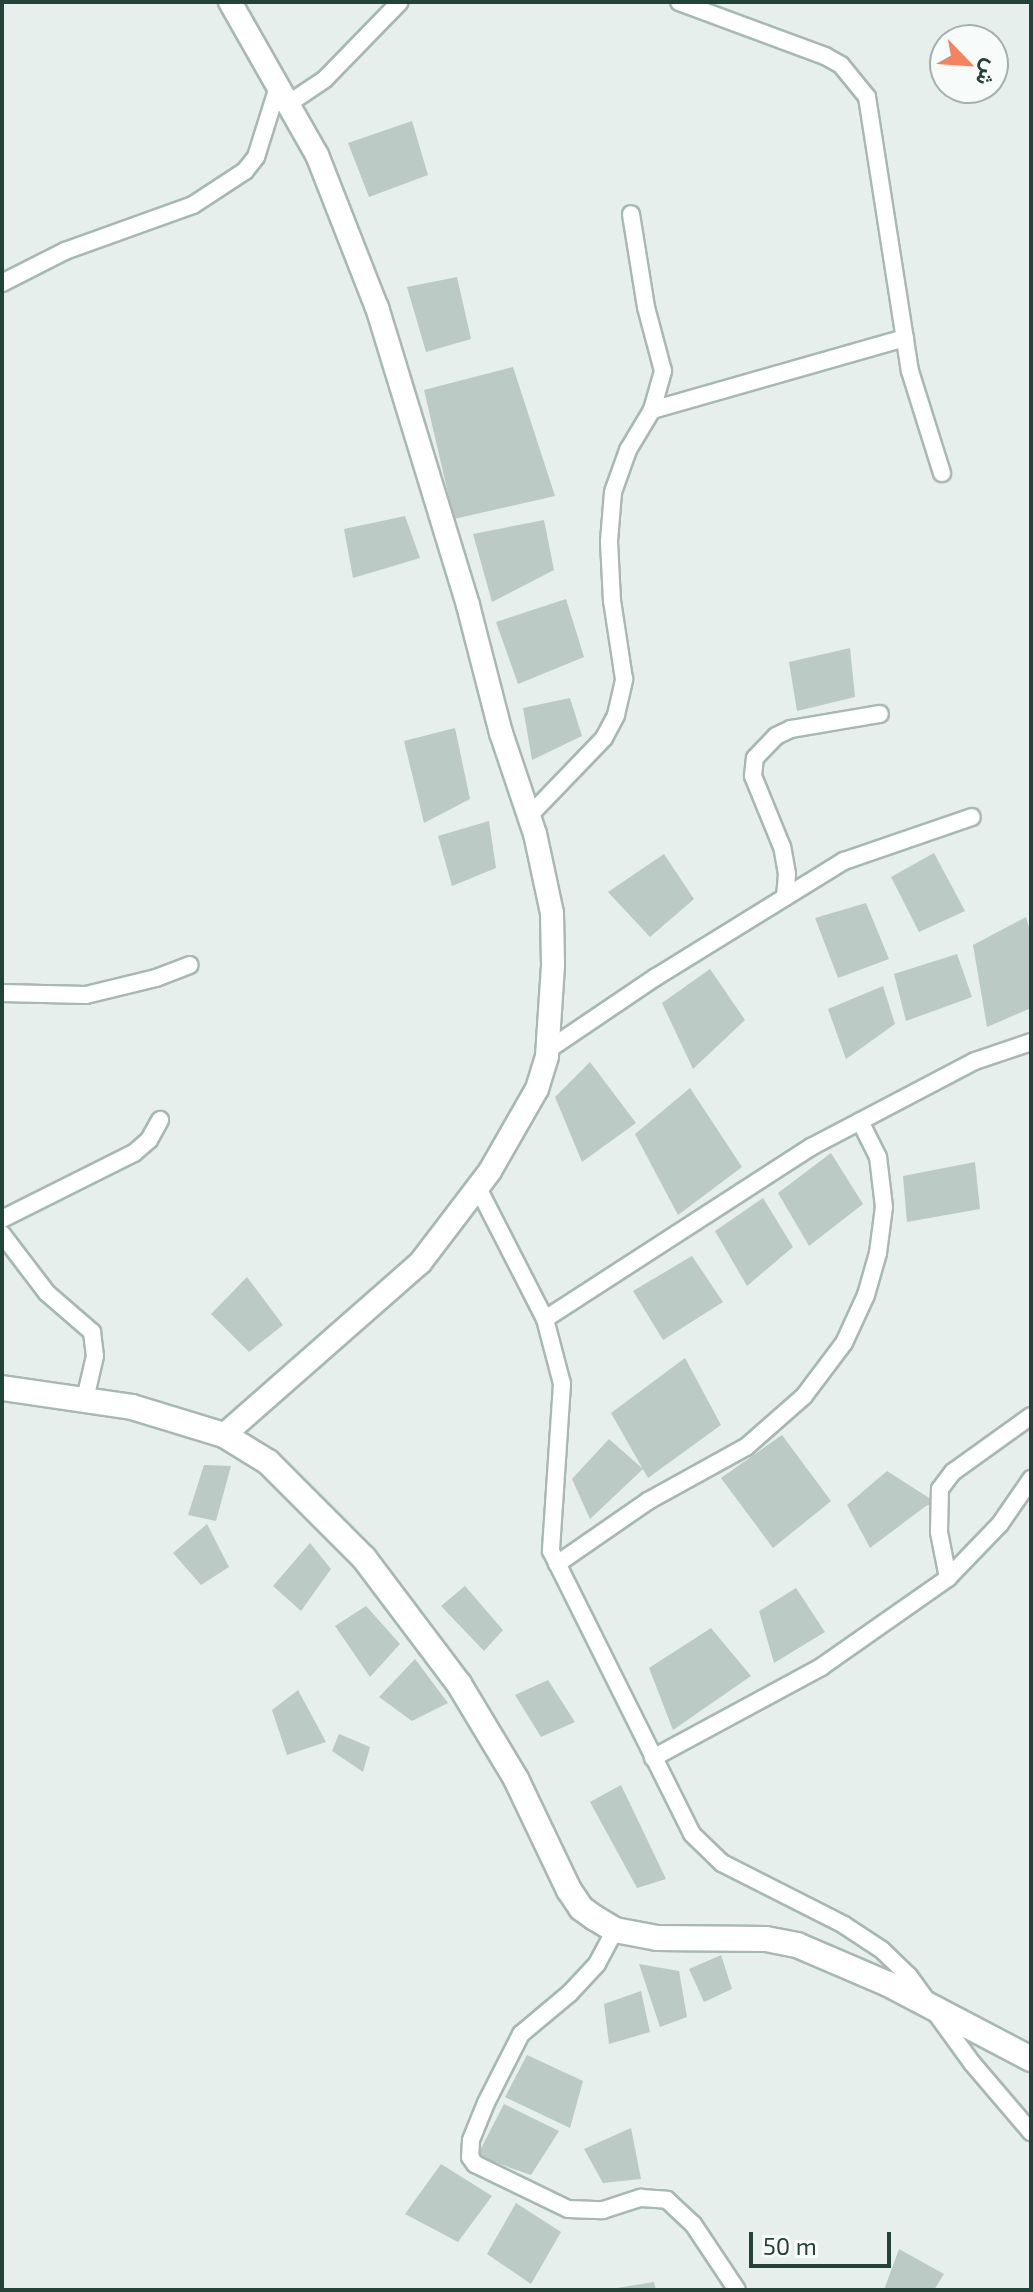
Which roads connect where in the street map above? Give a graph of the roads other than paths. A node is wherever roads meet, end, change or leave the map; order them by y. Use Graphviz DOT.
graph roads {
  1 [pos="230,2"];
  2 [pos="400,2"];
  3 [pos="679,2"];
  4 [pos="283,95"];
  5 [pos="631,214"];
  6 [pos="2,283"];
  7 [pos="905,338"];
  8 [pos="652,410"];
  9 [pos="942,473"];
  10 [pos="880,714"];
  11 [pos="529,816"];
  12 [pos="972,817"];
  13 [pos="785,897"];
  14 [pos="190,965"];
  15 [pos="2,993"];
  16 [pos="1031,1042"];
  17 [pos="548,1050"];
  18 [pos="160,1120"];
  19 [pos="860,1121"];
  20 [pos="478,1188"];
  21 [pos="2,1219"];
  22 [pos="2,1234"];
  23 [pos="545,1319"];
  24 [pos="2,1388"];
  25 [pos="85,1399"];
  26 [pos="1031,1416"];
  27 [pos="224,1435"];
  28 [pos="1031,1479"];
  29 [pos="557,1564"];
  30 [pos="948,1578"];
  31 [pos="653,1758"];
  32 [pos="615,1930"];
  33 [pos="925,2003"];
  34 [pos="1031,2059"];
  35 [pos="1031,2132"];
  36 [pos="737,2290"];
  1 -- 4 [label="street"];
  2 -- 4 [label="street"];
  3 -- 7 [label="street"];
  4 -- 6 [label="street"];
  4 -- 11 [label="street"];
  5 -- 8 [label="street"];
  7 -- 8 [label="street"];
  7 -- 9 [label="street"];
  8 -- 11 [label="street"];
  10 -- 13 [label="street"];
  11 -- 17 [label="street"];
  12 -- 13 [label="street"];
  13 -- 17 [label="street"];
  14 -- 15 [label="street"];
  16 -- 19 [label="street"];
  17 -- 20 [label="street"];
  18 -- 21 [label="street"];
  19 -- 23 [label="street"];
  19 -- 29 [label="street"];
  20 -- 23 [label="street"];
  20 -- 27 [label="street"];
  22 -- 25 [label="street"];
  23 -- 29 [label="street"];
  24 -- 25 [label="main road"];
  25 -- 27 [label="main road"];
  26 -- 30 [label="street"];
  27 -- 32 [label="main road"];
  28 -- 30 [label="street"];
  29 -- 31 [label="street"];
  30 -- 31 [label="street"];
  31 -- 33 [label="street"];
  32 -- 33 [label="main road"];
  32 -- 36 [label="street"];
  33 -- 34 [label="main road"];
  33 -- 35 [label="street"];
}
